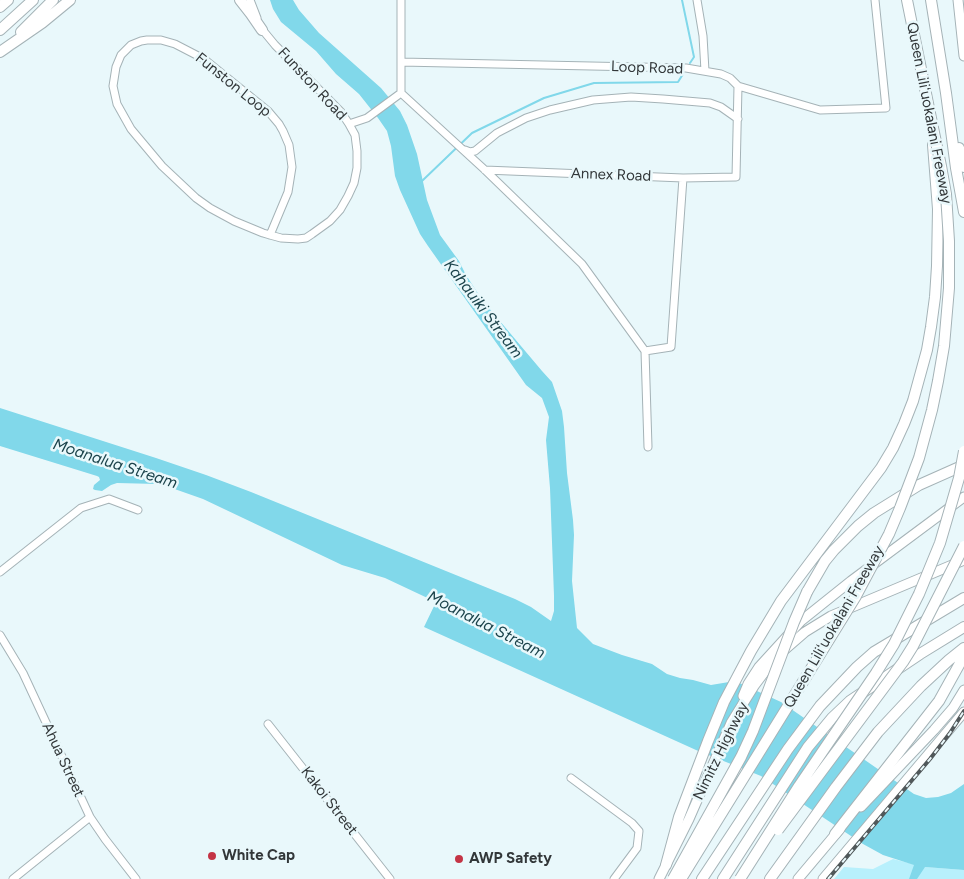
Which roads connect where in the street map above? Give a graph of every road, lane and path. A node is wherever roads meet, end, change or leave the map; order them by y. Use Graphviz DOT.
graph roads {
  1 [pos="8,0"];
  2 [pos="32,0"];
  3 [pos="52,0"];
  4 [pos="70,0"];
  5 [pos="240,0"];
  6 [pos="250,0"];
  7 [pos="401,0"];
  8 [pos="697,0"];
  9 [pos="875,0"];
  10 [pos="907,0"];
  11 [pos="931,0"];
  12 [pos="958,0"];
  13 [pos="0,7"];
  14 [pos="0,30"];
  15 [pos="262,30"];
  16 [pos="964,49"];
  17 [pos="0,51"];
  18 [pos="964,56"];
  19 [pos="401,62"];
  20 [pos="705,71"];
  21 [pos="738,86"];
  22 [pos="401,93"];
  23 [pos="946,93"];
  24 [pos="738,119"];
  25 [pos="932,123"];
  26 [pos="349,124"];
  27 [pos="462,149"];
  28 [pos="964,167"];
  29 [pos="485,170"];
  30 [pos="683,178"];
  31 [pos="964,212"];
  32 [pos="270,235"];
  33 [pos="645,351"];
  34 [pos="648,447"];
  35 [pos="964,451"];
  36 [pos="964,465"];
  37 [pos="964,497"];
  38 [pos="138,510"];
  39 [pos="964,546"];
  40 [pos="964,560"];
  41 [pos="0,572"];
  42 [pos="964,598"];
  43 [pos="964,627"];
  44 [pos="0,635"];
  45 [pos="964,648"];
  46 [pos="964,656"];
  47 [pos="964,690"];
  48 [pos="964,712"];
  49 [pos="731,723"];
  50 [pos="268,724"];
  51 [pos="571,778"];
  52 [pos="90,817"];
  53 [pos="835,834"];
  54 [pos="666,865"];
  55 [pos="13,879"];
  56 [pos="136,879"];
  57 [pos="390,879"];
  58 [pos="614,879"];
  59 [pos="659,879"];
  60 [pos="674,879"];
  61 [pos="681,879"];
  62 [pos="702,879"];
  63 [pos="723,879"];
  64 [pos="740,879"];
  65 [pos="770,879"];
  66 [pos="798,879"];
  67 [pos="823,879"];
  1 -- 13 [label="highway"];
  2 -- 14 [label="highway"];
  3 -- 17 [label="highway"];
  4 -- 17 [label="highway"];
  5 -- 15 [label="highway"];
  6 -- 15 [label="street, Funston Road"];
  7 -- 19 [label="street"];
  8 -- 20 [label="street"];
  9 -- 21 [label="street, Loop Road"];
  10 -- 25 [label="highway, Queen Liliʻuokalani Freeway"];
  11 -- 23 [label="highway, Queen Liliʻuokalani Freeway"];
  12 -- 16 [label="main road"];
  15 -- 26 [label="street, Funston Road"];
  16 -- 18 [label="main road"];
  19 -- 20 [label="street, Loop Road"];
  19 -- 22 [label="street"];
  20 -- 21 [label="street, Loop Road"];
  21 -- 24 [label="street"];
  22 -- 26 [label="street"];
  22 -- 27 [label="street"];
  23 -- 28 [label="highway"];
  23 -- 31 [label="highway, Queen Liliʻuokalani Freeway"];
  24 -- 27 [label="street"];
  24 -- 30 [label="street, Annex Road"];
  25 -- 54 [label="highway, bridge"];
  25 -- 61 [label="highway, Queen Liliʻuokalani Freeway, bridge"];
  26 -- 32 [label="street, Funston Road"];
  27 -- 29 [label="street"];
  29 -- 30 [label="street, Annex Road"];
  29 -- 33 [label="street"];
  30 -- 33 [label="street"];
  32 -- 32 [label="street, Funston Loop"];
  33 -- 34 [label="street"];
  35 -- 64 [label="highway, bridge"];
  36 -- 60 [label="highway, bridge"];
  37 -- 49 [label="main road, bridge"];
  38 -- 41 [label="street"];
  39 -- 64 [label="highway, bridge"];
  40 -- 49 [label="main road, Nimitz Highway, bridge"];
  42 -- 62 [label="highway"];
  43 -- 63 [label="highway, bridge"];
  44 -- 52 [label="street, Ahua Street"];
  45 -- 65 [label="highway"];
  46 -- 53 [label="highway"];
  47 -- 53 [label="main road"];
  48 -- 67 [label="main road"];
  49 -- 54 [label="main road, Nimitz Highway"];
  50 -- 57 [label="street, Kakoi Street"];
  51 -- 58 [label="street"];
  52 -- 55 [label="street"];
  52 -- 56 [label="street, Ahua Street"];
  53 -- 66 [label="main road"];
  54 -- 59 [label="main road, Nimitz Highway"];
}
